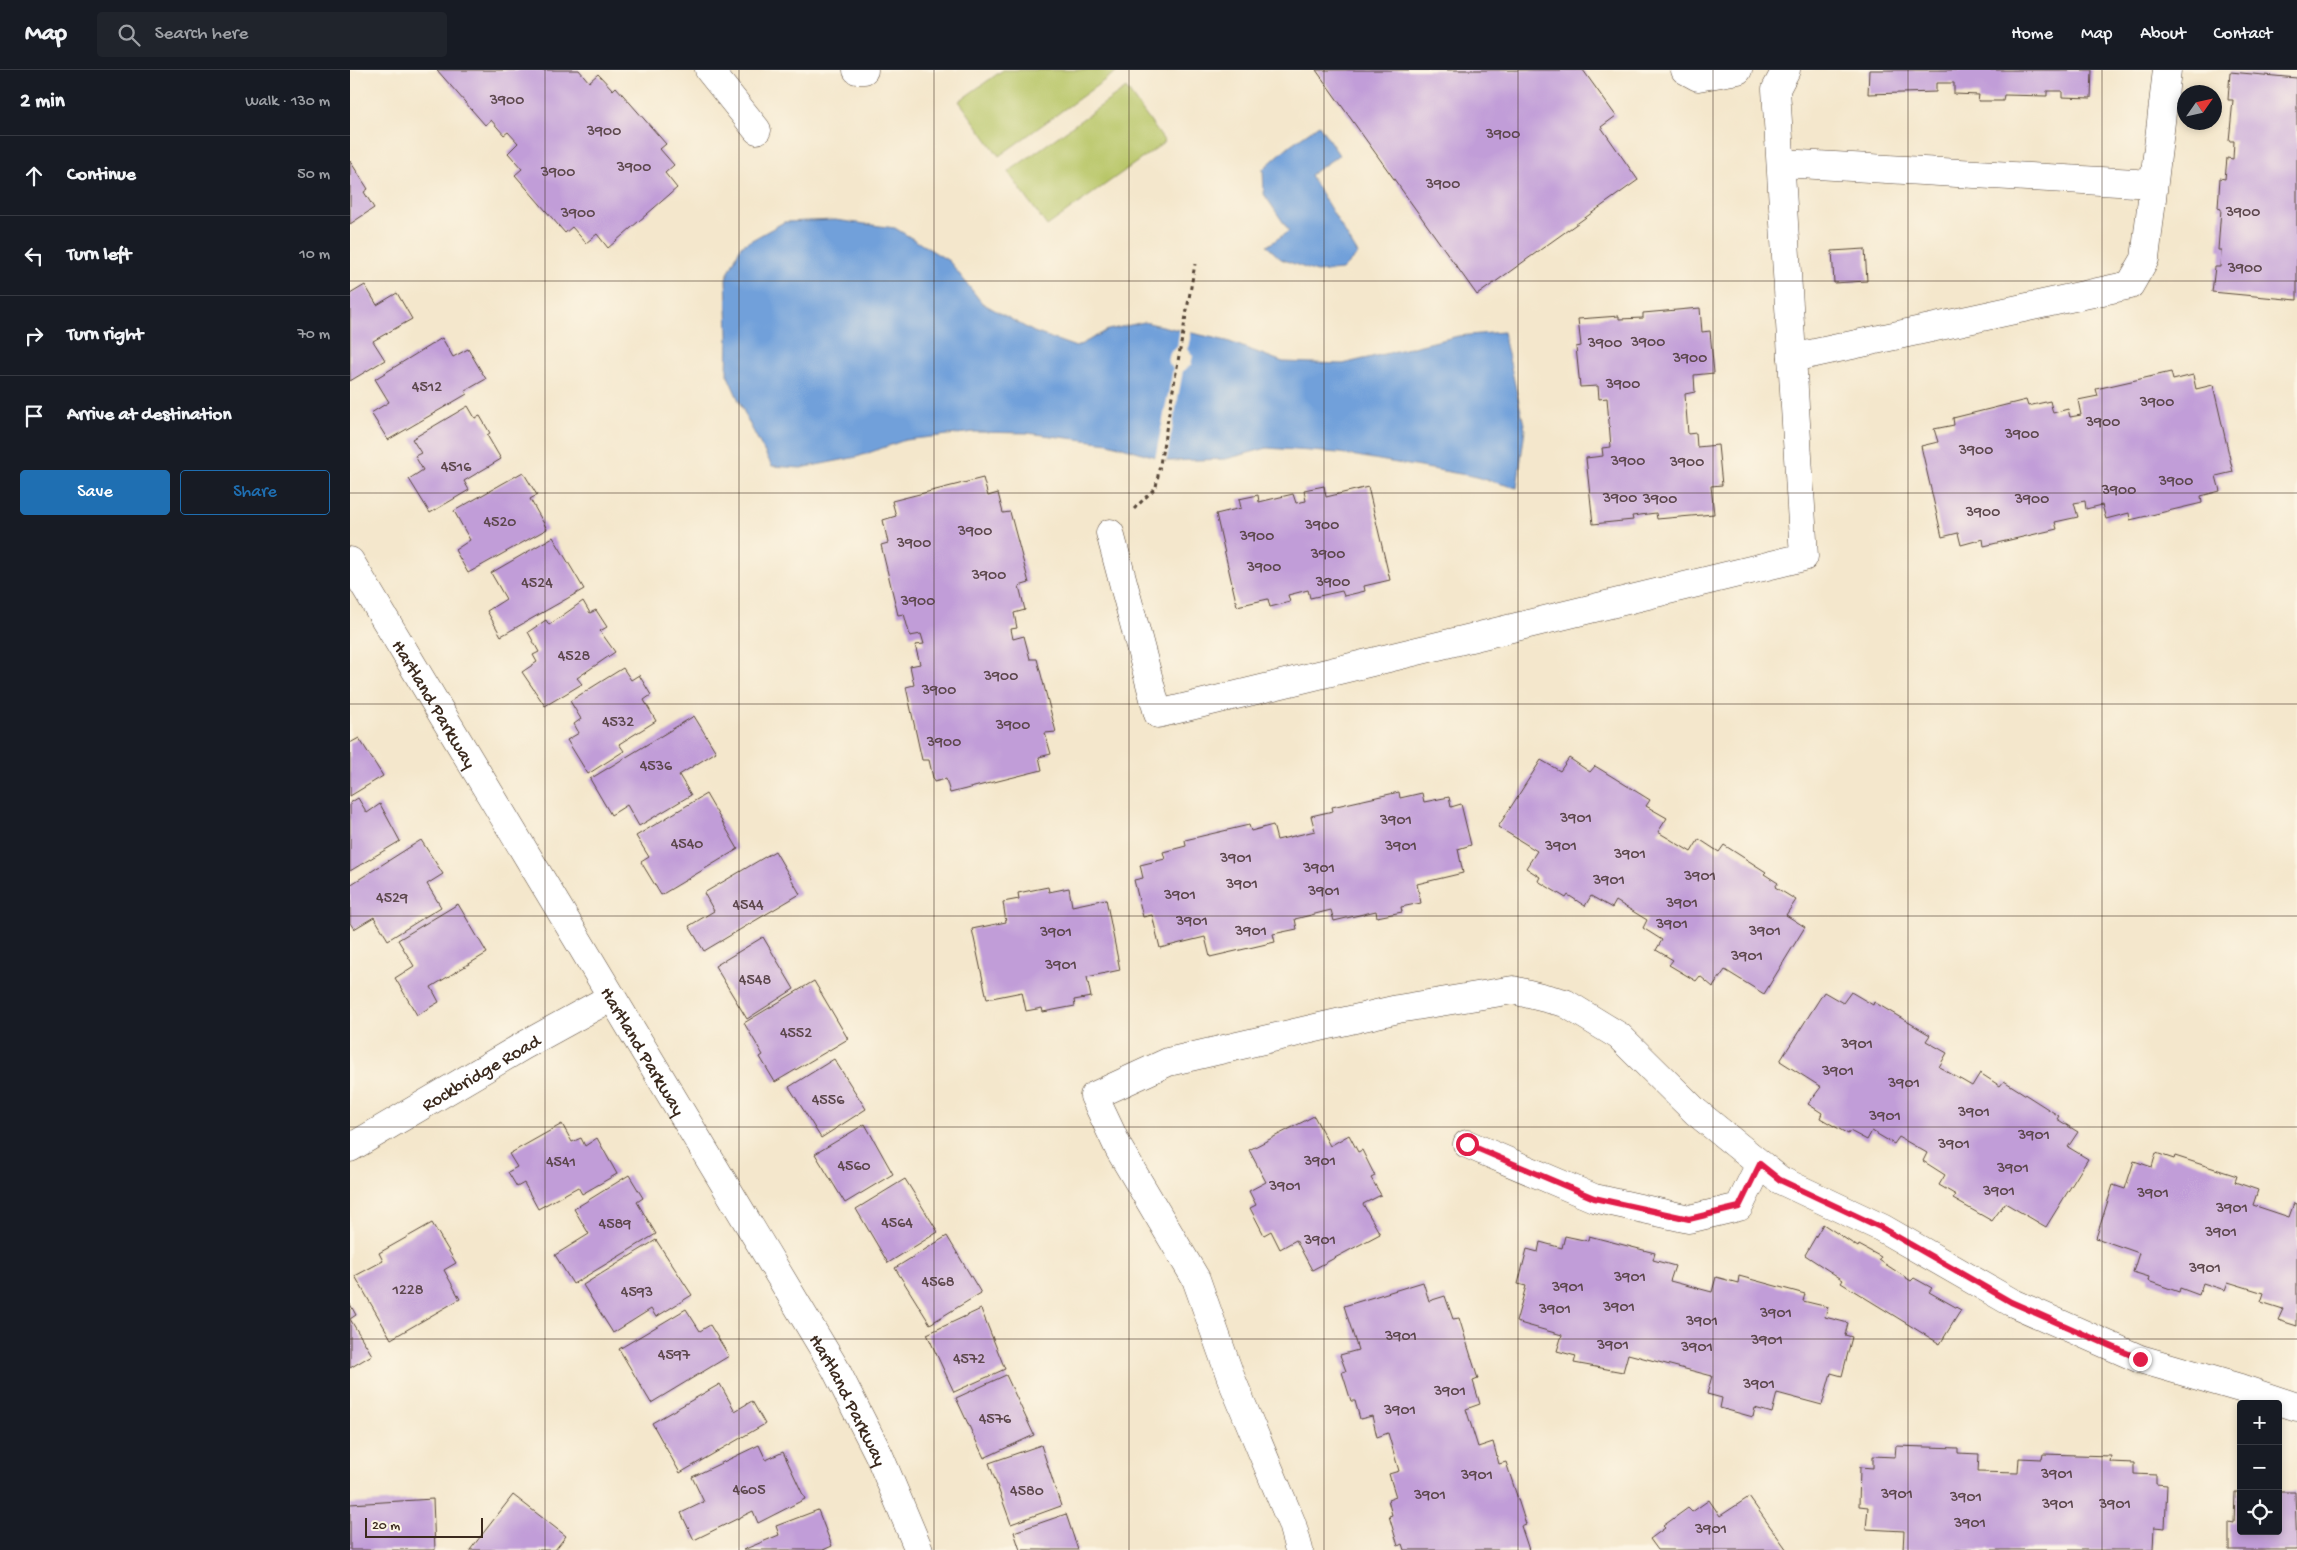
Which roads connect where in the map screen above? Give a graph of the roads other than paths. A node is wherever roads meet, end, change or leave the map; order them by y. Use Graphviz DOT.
graph roads {
  1 [pos="709,70"];
  2 [pos="857,70"];
  3 [pos="864,70"];
  4 [pos="1684,70"];
  5 [pos="1738,70"];
  6 [pos="1786,70"];
  7 [pos="2167,70"];
  8 [pos="757,130"];
  9 [pos="1780,163"];
  10 [pos="2153,184"];
  11 [pos="1792,358"];
  12 [pos="1110,533"];
  13 [pos="350,561"];
  14 [pos="612,997"];
  15 [pos="1467,1144"];
  16 [pos="350,1148"];
  17 [pos="1760,1164"];
  18 [pos="2297,1408"];
  19 [pos="919,1550"];
  20 [pos="1299,1550"];
  1 -- 8 [label="street"];
  2 -- 3 [label="street"];
  4 -- 5 [label="street"];
  6 -- 9 [label="street"];
  7 -- 10 [label="street"];
  9 -- 10 [label="street"];
  9 -- 11 [label="street"];
  10 -- 11 [label="street"];
  11 -- 12 [label="street"];
  13 -- 14 [label="street, Hartland Parkway"];
  14 -- 16 [label="street, Rockbridge Road"];
  14 -- 19 [label="street, Hartland Parkway"];
  15 -- 17 [label="street"];
  17 -- 18 [label="street"];
  17 -- 20 [label="street"];
}
